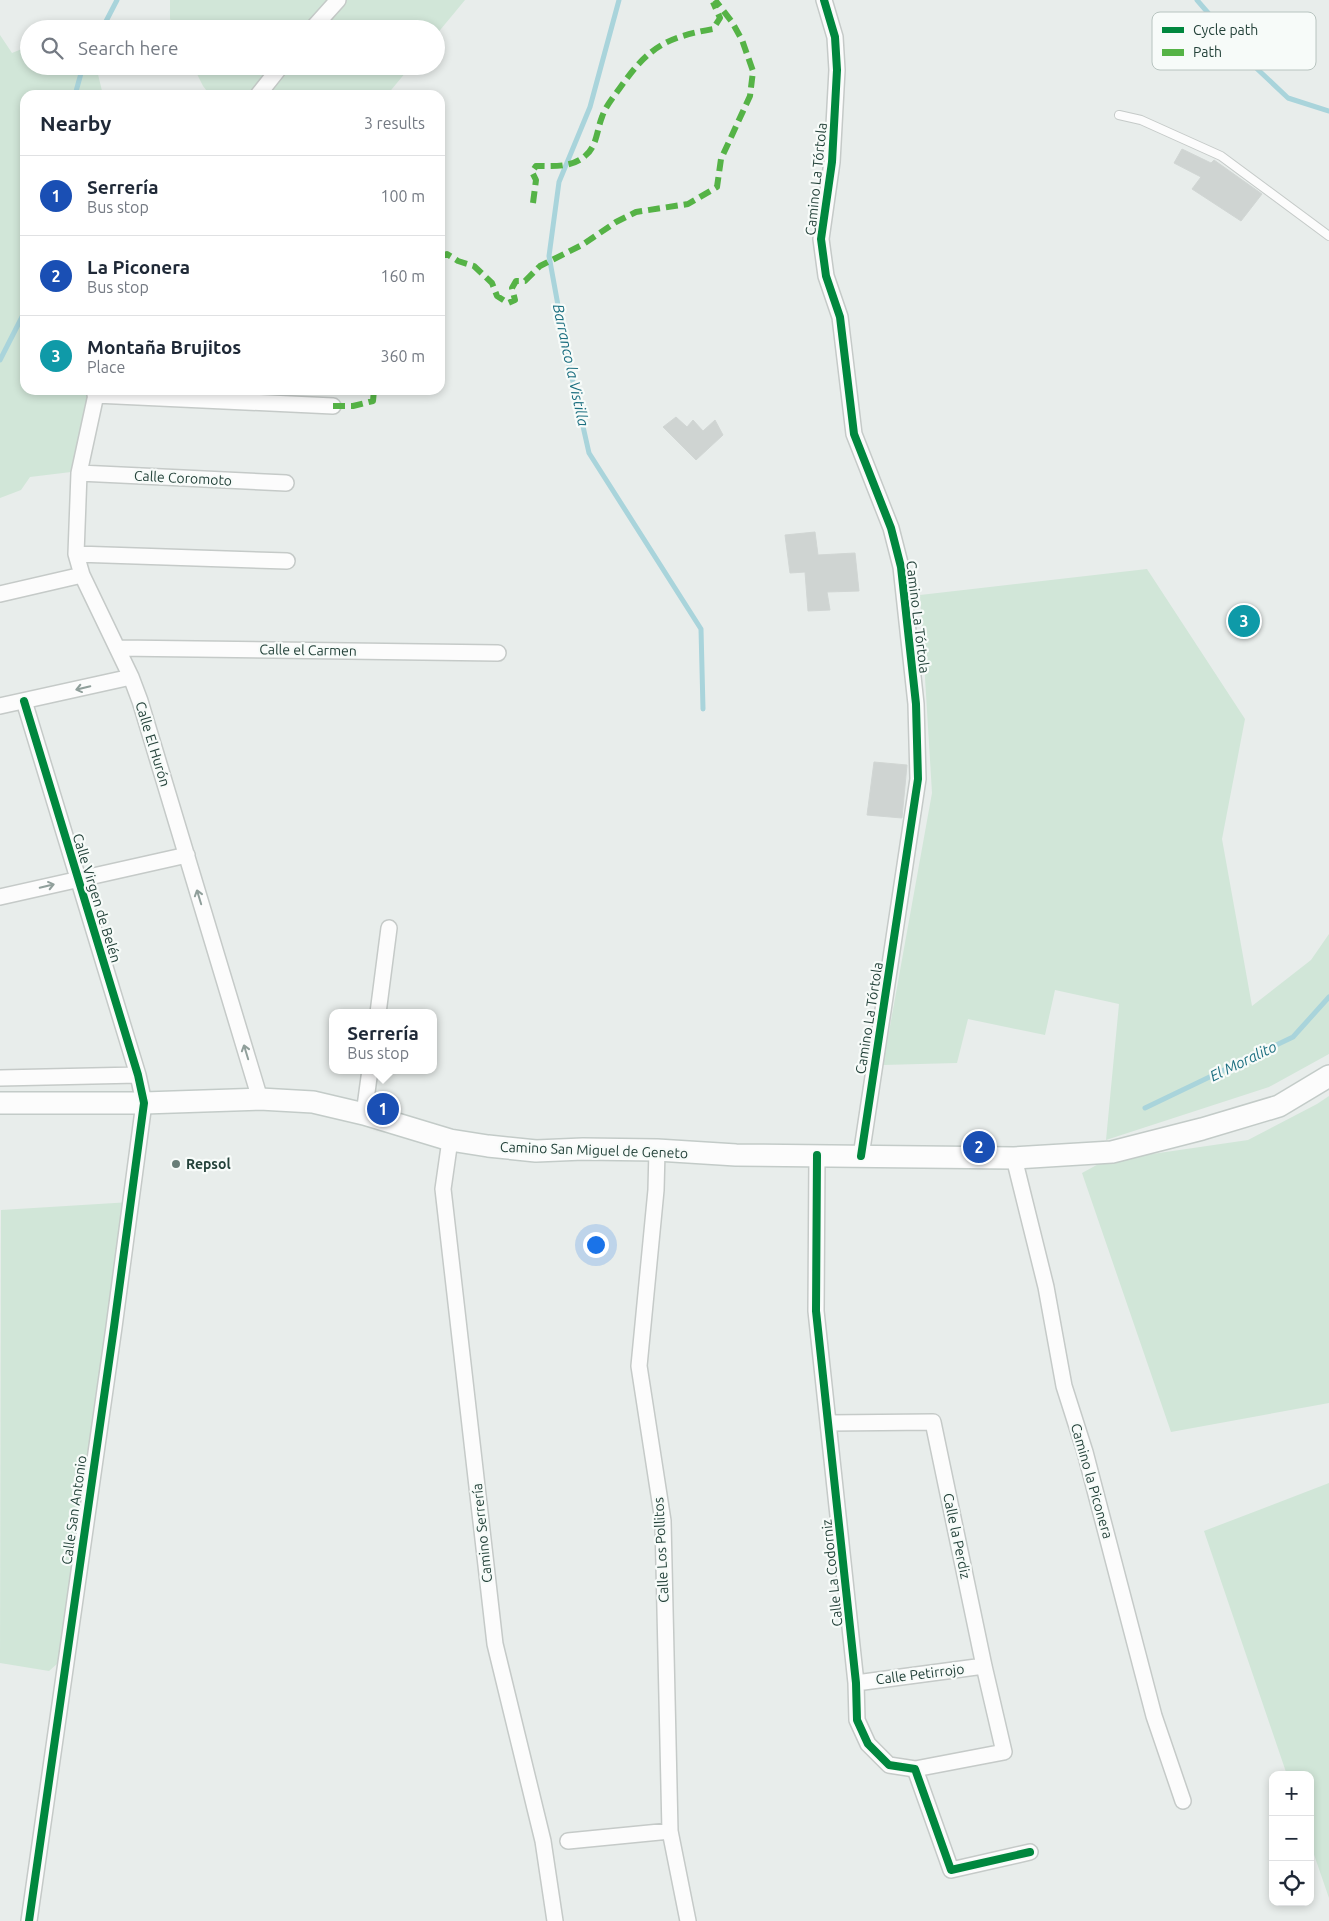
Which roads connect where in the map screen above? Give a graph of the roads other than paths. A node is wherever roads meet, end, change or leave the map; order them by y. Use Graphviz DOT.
graph roads {
  1 [pos="338,0"];
  2 [pos="824,0"];
  3 [pos="320,20"];
  4 [pos="274,75"];
  5 [pos="262,90"];
  6 [pos="1120,115"];
  7 [pos="1329,236"];
  8 [pos="96,395"];
  9 [pos="132,395"];
  10 [pos="333,406"];
  11 [pos="79,473"];
  12 [pos="286,483"];
  13 [pos="76,554"];
  14 [pos="287,561"];
  15 [pos="82,575"];
  16 [pos="0,594"];
  17 [pos="117,648"];
  18 [pos="498,653"];
  19 [pos="131,677"];
  20 [pos="24,701"];
  21 [pos="0,706"];
  22 [pos="187,855"];
  23 [pos="78,879"];
  24 [pos="0,897"];
  25 [pos="389,928"];
  26 [pos="379,1009"];
  27 [pos="369,1074"];
  28 [pos="138,1075"];
  29 [pos="1329,1076"];
  30 [pos="0,1078"];
  31 [pos="260,1099"];
  32 [pos="0,1103"];
  33 [pos="144,1103"];
  34 [pos="364,1114"];
  35 [pos="450,1140"];
  36 [pos="657,1150"];
  37 [pos="817,1155"];
  38 [pos="861,1156"];
  39 [pos="1014,1158"];
  40 [pos="828,1423"];
  41 [pos="984,1666"];
  42 [pos="856,1683"];
  43 [pos="915,1770"];
  44 [pos="1183,1801"];
  45 [pos="670,1831"];
  46 [pos="568,1841"];
  47 [pos="1030,1852"];
  48 [pos="29,1921"];
  49 [pos="555,1921"];
  50 [pos="688,1921"];
  1 -- 3 [label="street"];
  2 -- 38 [label="street, Camino La Tórtola"];
  4 -- 5 [label="street"];
  6 -- 7 [label="lane"];
  8 -- 11 [label="street, Calle El Hurón"];
  9 -- 10 [label="street"];
  11 -- 12 [label="street, Calle Coromoto"];
  11 -- 13 [label="street, Calle El Hurón"];
  13 -- 14 [label="street"];
  13 -- 15 [label="street, Calle El Hurón"];
  15 -- 16 [label="street"];
  15 -- 17 [label="street, Calle El Hurón"];
  17 -- 18 [label="street, Calle el Carmen"];
  17 -- 19 [label="street, Calle El Hurón"];
  19 -- 20 [label="street, one-way"];
  19 -- 22 [label="street, Calle El Hurón"];
  20 -- 21 [label="street"];
  20 -- 23 [label="street, Calle Virgen de Belén"];
  22 -- 23 [label="street"];
  31 -- 22 [label="street, Calle El Hurón, one-way"];
  24 -- 23 [label="street, one-way"];
  23 -- 28 [label="street, Calle Virgen de Belén"];
  25 -- 26 [label="street"];
  27 -- 34 [label="street"];
  28 -- 30 [label="street"];
  28 -- 33 [label="street, Calle Virgen de Belén"];
  29 -- 39 [label="main road, Camino San Miguel de Geneto"];
  31 -- 33 [label="main road, Camino San Miguel de Geneto"];
  31 -- 34 [label="main road, Camino San Miguel de Geneto"];
  32 -- 33 [label="main road, Camino San Miguel de Geneto"];
  33 -- 48 [label="street, Calle San Antonio"];
  34 -- 35 [label="main road, Camino San Miguel de Geneto"];
  35 -- 36 [label="main road, Camino San Miguel de Geneto"];
  35 -- 49 [label="street, Camino Serrería"];
  36 -- 37 [label="main road, Camino San Miguel de Geneto"];
  36 -- 45 [label="street, Calle Los Pollitos"];
  37 -- 38 [label="main road, Camino San Miguel de Geneto"];
  37 -- 40 [label="street, Calle La Codorniz"];
  38 -- 39 [label="main road, Camino San Miguel de Geneto"];
  39 -- 44 [label="street, Camino la Piconera"];
  40 -- 41 [label="street, Calle la Perdiz"];
  40 -- 42 [label="street, Calle La Codorniz"];
  41 -- 42 [label="street, Calle Petirrojo"];
  41 -- 43 [label="street, Calle la Perdiz"];
  42 -- 43 [label="street, Calle La Codorniz"];
  43 -- 47 [label="street"];
  45 -- 46 [label="street"];
  45 -- 50 [label="street, Calle Los Pollitos"];
}
